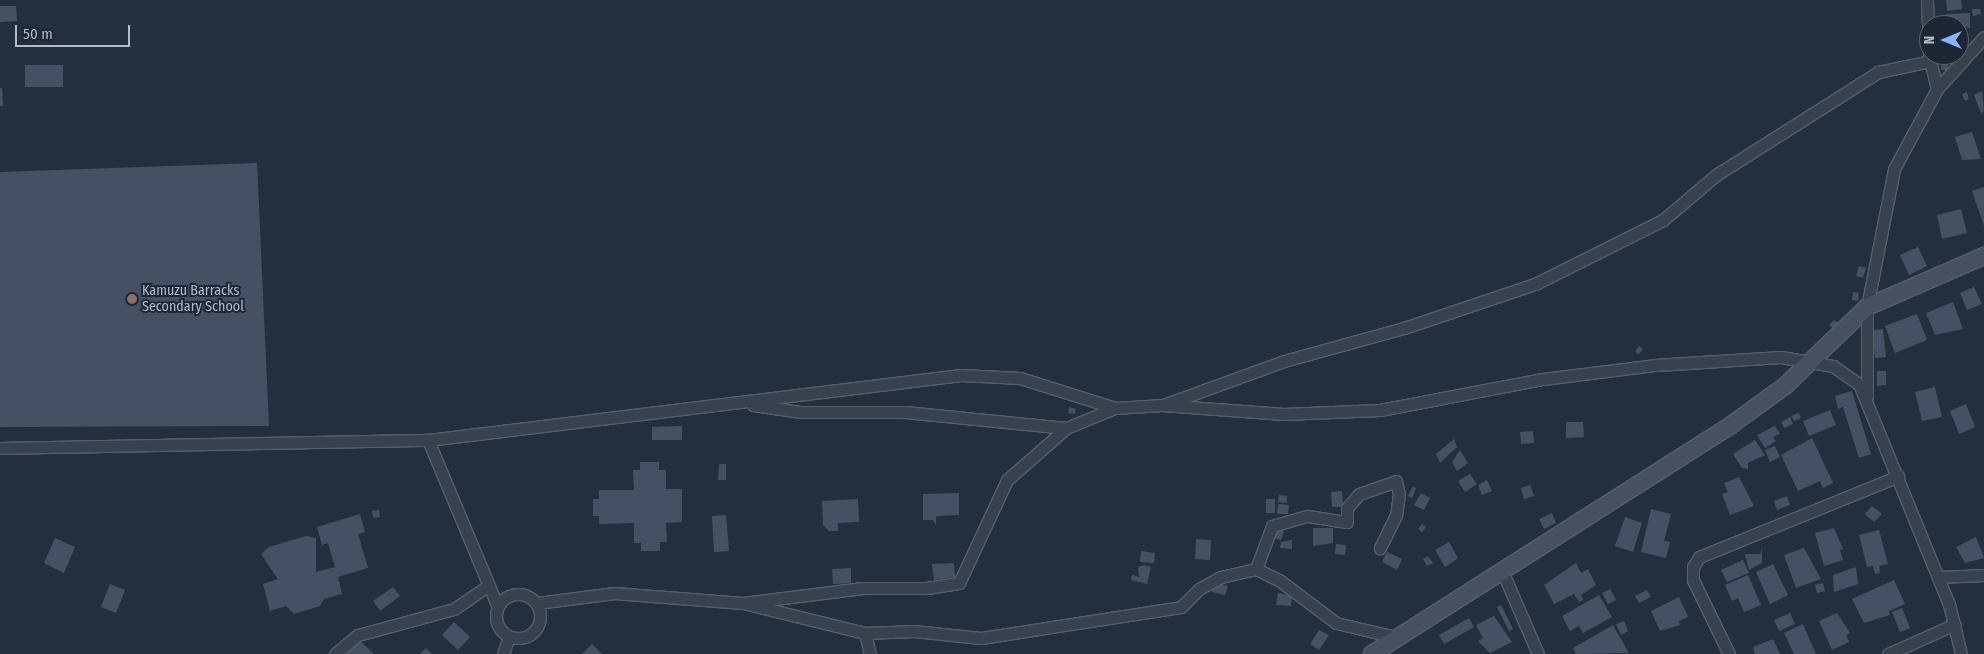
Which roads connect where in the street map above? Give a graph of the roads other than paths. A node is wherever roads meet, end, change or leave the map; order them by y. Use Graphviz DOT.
graph roads {
  1 [pos="1927,0"];
  2 [pos="1928,15"];
  3 [pos="1984,37"];
  4 [pos="1919,59"];
  5 [pos="1931,65"];
  6 [pos="1937,89"];
  7 [pos="1984,256"];
  8 [pos="1867,307"];
  9 [pos="1814,360"];
  10 [pos="1866,398"];
  11 [pos="736,402"];
  12 [pos="1162,405"];
  13 [pos="1115,408"];
  14 [pos="1066,428"];
  15 [pos="428,440"];
  16 [pos="0,448"];
  17 [pos="1898,476"];
  18 [pos="1380,548"];
  19 [pos="1256,569"];
  20 [pos="1503,573"];
  21 [pos="1984,575"];
  22 [pos="1939,577"];
  23 [pos="489,585"];
  24 [pos="743,603"];
  25 [pos="537,604"];
  26 [pos="498,607"];
  27 [pos="1955,624"];
  28 [pos="865,633"];
  29 [pos="509,637"];
  30 [pos="1396,638"];
  31 [pos="335,654"];
  32 [pos="503,654"];
  33 [pos="870,654"];
  34 [pos="1372,654"];
  35 [pos="1538,654"];
  36 [pos="1729,654"];
  37 [pos="1888,654"];
  38 [pos="1961,654"];
  1 -- 2 [label="street"];
  3 -- 6 [label="street"];
  4 -- 12 [label="street"];
  5 -- 6 [label="street"];
  6 -- 8 [label="street"];
  7 -- 8 [label="street"];
  8 -- 9 [label="street"];
  8 -- 10 [label="street"];
  9 -- 10 [label="street"];
  9 -- 12 [label="street"];
  9 -- 20 [label="street"];
  10 -- 17 [label="street"];
  11 -- 13 [label="street"];
  11 -- 14 [label="street"];
  11 -- 15 [label="street"];
  12 -- 13 [label="street"];
  13 -- 14 [label="street"];
  14 -- 24 [label="street"];
  15 -- 16 [label="street"];
  15 -- 23 [label="street"];
  17 -- 22 [label="street"];
  17 -- 36 [label="street"];
  18 -- 19 [label="street"];
  19 -- 28 [label="street"];
  19 -- 30 [label="street"];
  20 -- 30 [label="street"];
  20 -- 35 [label="street"];
  21 -- 22 [label="street"];
  22 -- 27 [label="street"];
  23 -- 26 [label="street"];
  23 -- 31 [label="street"];
  24 -- 25 [label="street"];
  24 -- 28 [label="street"];
  25 -- 26 [label="street"];
  25 -- 29 [label="street"];
  26 -- 29 [label="street"];
  27 -- 37 [label="street"];
  27 -- 38 [label="street"];
  28 -- 33 [label="street"];
  29 -- 32 [label="street"];
  30 -- 34 [label="street"];
}
